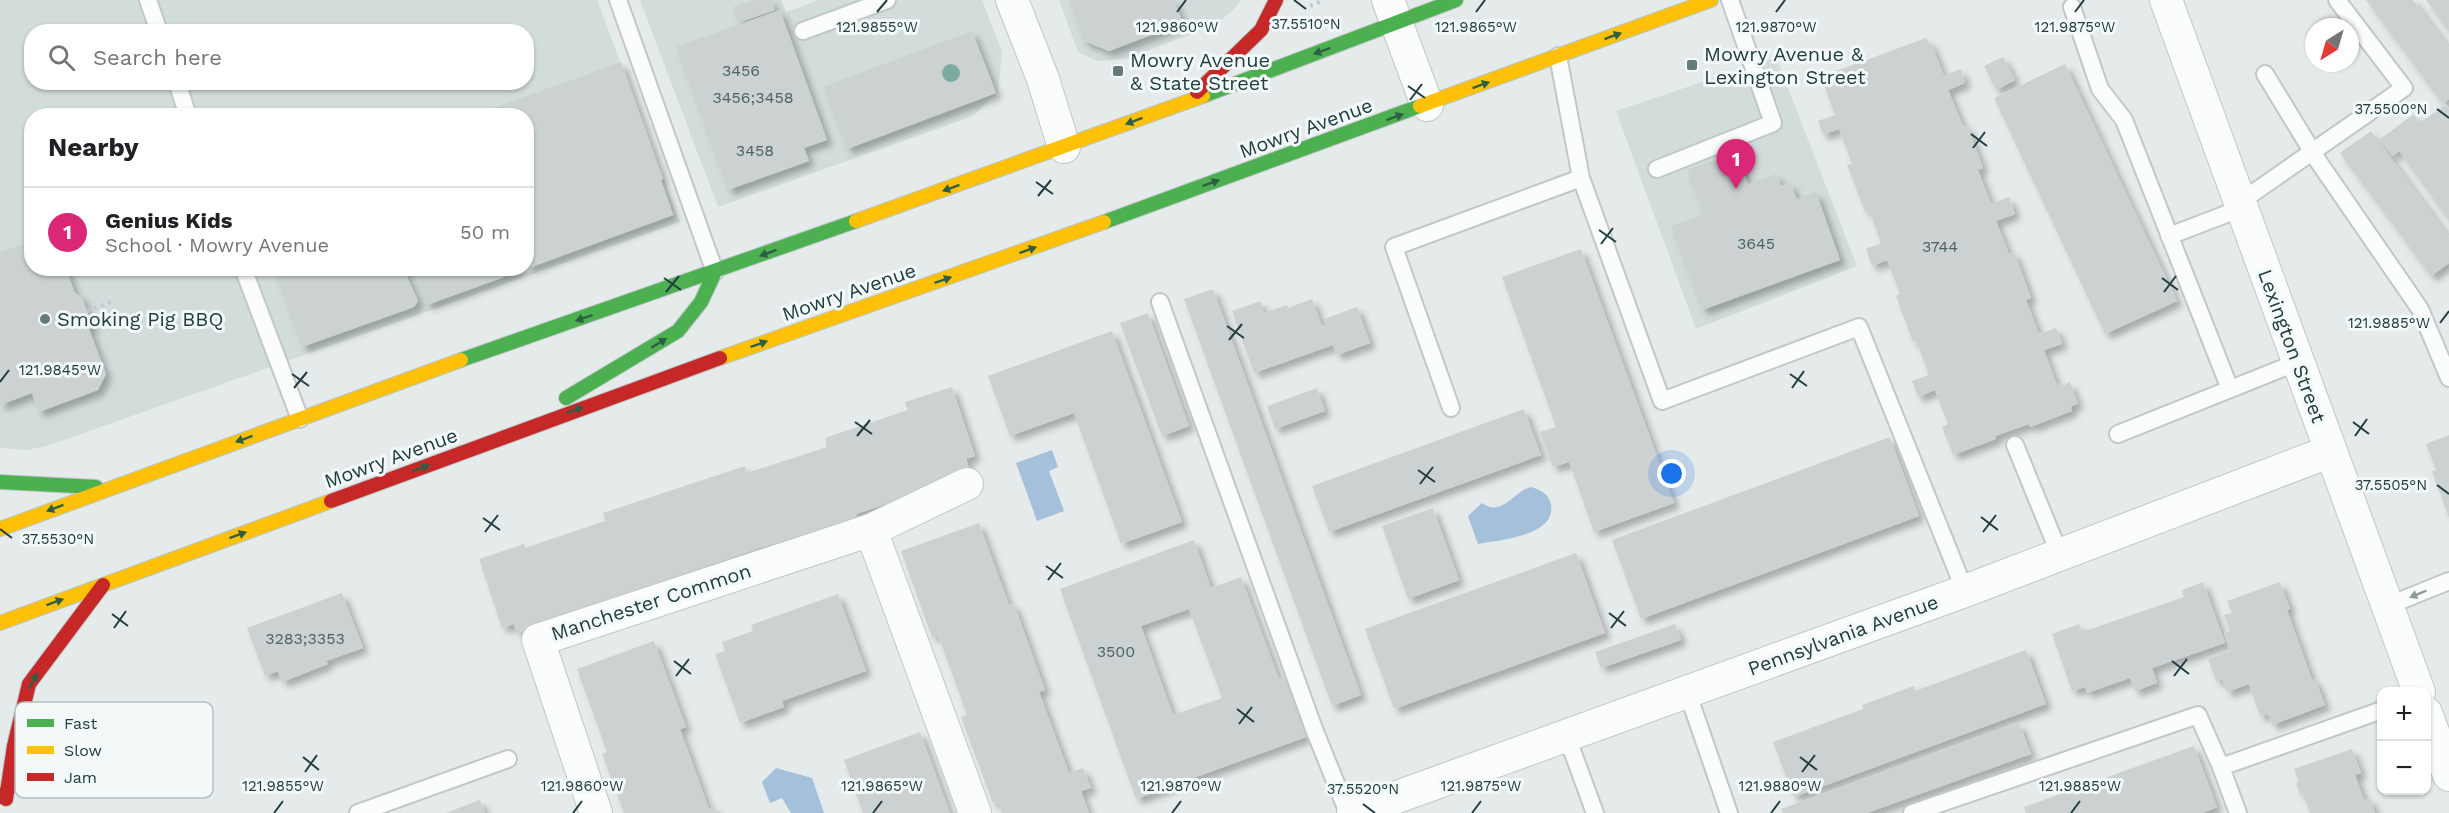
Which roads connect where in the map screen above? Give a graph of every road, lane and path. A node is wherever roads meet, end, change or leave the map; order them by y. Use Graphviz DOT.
graph roads {
  1 [pos="148,0"];
  2 [pos="618,0"];
  3 [pos="887,0"];
  4 [pos="1012,0"];
  5 [pos="1276,0"];
  6 [pos="1324,0"];
  7 [pos="1456,0"];
  8 [pos="1711,0"];
  9 [pos="1730,0"];
  10 [pos="2166,0"];
  11 [pos="2337,0"];
  12 [pos="1307,7"];
  13 [pos="2072,7"];
  14 [pos="1393,12"];
  15 [pos="156,24"];
  16 [pos="803,31"];
  17 [pos="1558,56"];
  18 [pos="2265,75"];
  19 [pos="180,90"];
  20 [pos="1189,100"];
  21 [pos="1427,105"];
  22 [pos="185,108"];
  23 [pos="1064,147"];
  24 [pos="2312,152"];
  25 [pos="1657,169"];
  26 [pos="1581,178"];
  27 [pos="2241,205"];
  28 [pos="2169,236"];
  29 [pos="715,272"];
  30 [pos="246,276"];
  31 [pos="113,301"];
  32 [pos="1160,302"];
  33 [pos="87,311"];
  34 [pos="2298,362"];
  35 [pos="2449,378"];
  36 [pos="2230,389"];
  37 [pos="1451,408"];
  38 [pos="300,419"];
  39 [pos="2118,434"];
  40 [pos="501,438"];
  41 [pos="2015,445"];
  42 [pos="2331,451"];
  43 [pos="0,482"];
  44 [pos="967,484"];
  45 [pos="110,487"];
  46 [pos="0,529"];
  47 [pos="871,530"];
  48 [pos="2060,555"];
  49 [pos="2449,581"];
  50 [pos="103,585"];
  51 [pos="1965,591"];
  52 [pos="2387,606"];
  53 [pos="0,623"];
  54 [pos="2417,687"];
  55 [pos="1687,691"];
  56 [pos="25,702"];
  57 [pos="2377,712"];
  58 [pos="2431,724"];
  59 [pos="1566,734"];
  60 [pos="15,742"];
  61 [pos="508,759"];
  62 [pos="2221,767"];
  63 [pos="2449,775"];
  64 [pos="4,798"];
  65 [pos="358,813"];
  66 [pos="596,813"];
  67 [pos="975,813"];
  68 [pos="1348,813"];
  69 [pos="1353,813"];
  70 [pos="1595,813"];
  71 [pos="1729,813"];
  72 [pos="1912,813"];
  73 [pos="2238,813"];
  1 -- 15 [label="lane"];
  2 -- 29 [label="lane"];
  3 -- 16 [label="lane"];
  4 -- 23 [label="street"];
  5 -- 20 [label="main road"];
  6 -- 12 [label="path"];
  7 -- 14 [label="main road"];
  17 -- 8 [label="main road, Mowry Avenue, one-way"];
  9 -- 25 [label="lane"];
  10 -- 27 [label="street, Lexington Street"];
  11 -- 24 [label="lane"];
  13 -- 28 [label="lane"];
  14 -- 20 [label="main road, one-way"];
  14 -- 21 [label="street"];
  21 -- 17 [label="main road, Mowry Avenue, one-way"];
  17 -- 26 [label="lane"];
  18 -- 24 [label="lane"];
  19 -- 22 [label="lane"];
  20 -- 23 [label="main road, one-way"];
  40 -- 21 [label="main road, Mowry Avenue, one-way"];
  23 -- 29 [label="main road, one-way"];
  24 -- 27 [label="lane"];
  24 -- 35 [label="lane"];
  26 -- 37 [label="lane"];
  26 -- 51 [label="lane"];
  27 -- 28 [label="lane"];
  27 -- 34 [label="street, Lexington Street"];
  28 -- 36 [label="lane"];
  29 -- 38 [label="main road, one-way"];
  40 -- 29 [label="main road, one-way"];
  30 -- 38 [label="lane"];
  31 -- 33 [label="path"];
  32 -- 68 [label="lane"];
  34 -- 36 [label="lane"];
  34 -- 42 [label="street, Lexington Street"];
  36 -- 39 [label="lane"];
  38 -- 45 [label="main road, one-way"];
  50 -- 40 [label="main road, Mowry Avenue, one-way"];
  41 -- 48 [label="lane"];
  42 -- 48 [label="street, Pennsylvania Avenue"];
  42 -- 52 [label="street, Lexington Street"];
  43 -- 45 [label="main road"];
  44 -- 47 [label="street, Manchester Common"];
  45 -- 46 [label="main road, one-way"];
  47 -- 66 [label="street, Manchester Common"];
  47 -- 67 [label="street"];
  48 -- 51 [label="street, Pennsylvania Avenue"];
  49 -- 52 [label="lane, one-way"];
  53 -- 50 [label="main road, Mowry Avenue, one-way"];
  56 -- 50 [label="main road, one-way"];
  51 -- 55 [label="street, Pennsylvania Avenue"];
  52 -- 54 [label="street, Lexington Street"];
  55 -- 59 [label="street, Pennsylvania Avenue"];
  55 -- 71 [label="lane"];
  57 -- 62 [label="lane"];
  58 -- 63 [label="street"];
  59 -- 69 [label="street, Pennsylvania Avenue"];
  59 -- 70 [label="lane"];
  64 -- 60 [label="main road, one-way"];
  61 -- 65 [label="lane"];
  62 -- 72 [label="lane"];
  62 -- 73 [label="lane"];
}
